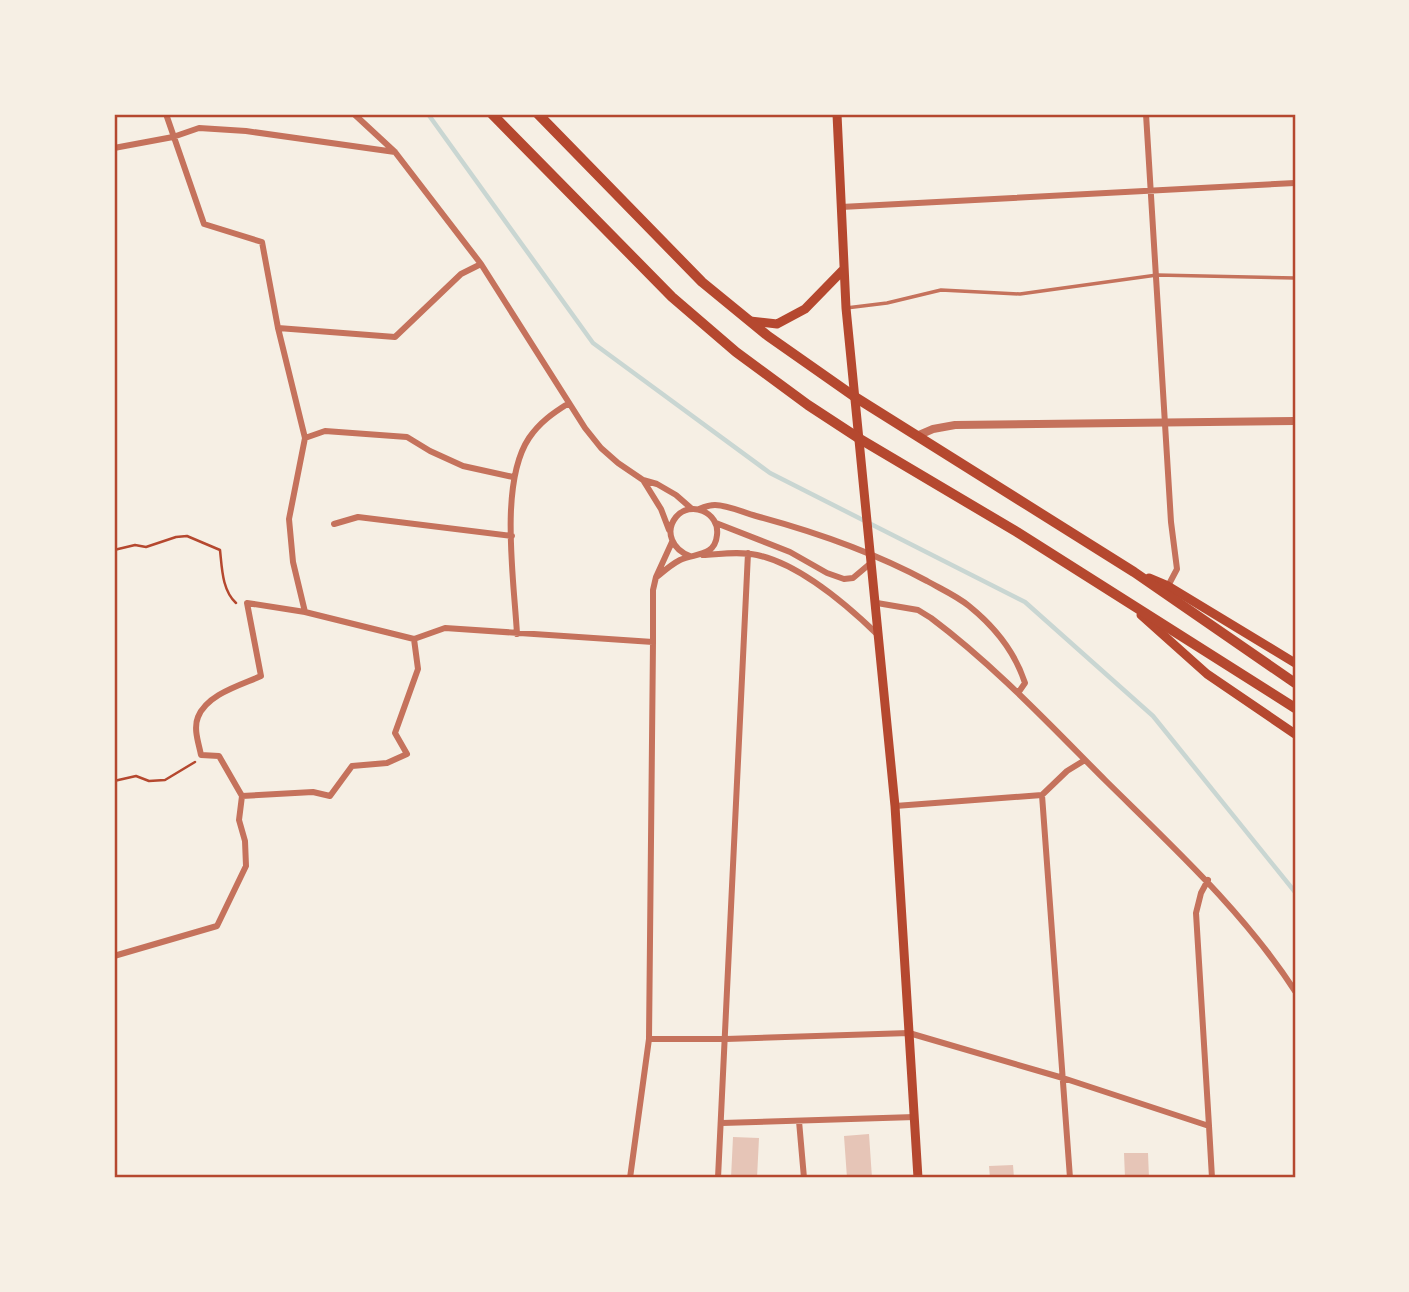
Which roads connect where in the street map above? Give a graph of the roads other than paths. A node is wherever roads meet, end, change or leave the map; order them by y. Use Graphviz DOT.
graph roads {
  1 [pos="166,114"];
  2 [pos="354,114"];
  3 [pos="492,114"];
  4 [pos="538,114"];
  5 [pos="837,114"];
  6 [pos="1146,114"];
  7 [pos="173,137"];
  8 [pos="114,148"];
  9 [pos="395,152"];
  10 [pos="1295,183"];
  11 [pos="1151,190"];
  12 [pos="841,206"];
  13 [pos="481,264"];
  14 [pos="844,269"];
  15 [pos="1157,275"];
  16 [pos="1295,278"];
  17 [pos="846,308"];
  18 [pos="750,321"];
  19 [pos="278,328"];
  20 [pos="855,397"];
  21 [pos="569,403"];
  22 [pos="1166,421"];
  23 [pos="1295,421"];
  24 [pos="919,435"];
  25 [pos="305,438"];
  26 [pos="860,439"];
  27 [pos="513,477"];
  28 [pos="643,480"];
  29 [pos="696,509"];
  30 [pos="716,523"];
  31 [pos="334,524"];
  32 [pos="670,534"];
  33 [pos="512,536"];
  34 [pos="672,542"];
  35 [pos="748,553"];
  36 [pos="703,555"];
  37 [pos="690,556"];
  38 [pos="872,562"];
  39 [pos="1134,572"];
  40 [pos="656,577"];
  41 [pos="1168,586"];
  42 [pos="1121,597"];
  43 [pos="877,603"];
  44 [pos="305,611"];
  45 [pos="517,634"];
  46 [pos="880,636"];
  47 [pos="414,639"];
  48 [pos="653,642"];
  49 [pos="1295,663"];
  50 [pos="1295,683"];
  51 [pos="1018,693"];
  52 [pos="1295,708"];
  53 [pos="1295,734"];
  54 [pos="1085,760"];
  55 [pos="1042,795"];
  56 [pos="242,796"];
  57 [pos="895,806"];
  58 [pos="1208,880"];
  59 [pos="114,956"];
  60 [pos="1295,991"];
  61 [pos="909,1033"];
  62 [pos="649,1038"];
  63 [pos="726,1039"];
  64 [pos="1063,1078"];
  65 [pos="915,1117"];
  66 [pos="799,1121"];
  67 [pos="722,1123"];
  68 [pos="1209,1126"];
  69 [pos="629,1178"];
  70 [pos="718,1178"];
  71 [pos="804,1178"];
  72 [pos="918,1178"];
  73 [pos="1070,1178"];
  74 [pos="1212,1178"];
  1 -- 7 [label="street"];
  2 -- 9 [label="street"];
  3 -- 26 [label="highway"];
  4 -- 18 [label="highway"];
  5 -- 12 [label="main road"];
  6 -- 11 [label="street"];
  7 -- 8 [label="street"];
  7 -- 9 [label="street"];
  7 -- 19 [label="street"];
  9 -- 13 [label="street"];
  10 -- 11 [label="street"];
  11 -- 12 [label="street"];
  11 -- 15 [label="street"];
  12 -- 14 [label="main road"];
  13 -- 19 [label="street"];
  13 -- 21 [label="street"];
  14 -- 17 [label="main road"];
  14 -- 18 [label="main road"];
  15 -- 16 [label="lane"];
  15 -- 17 [label="lane"];
  15 -- 22 [label="street"];
  17 -- 20 [label="main road"];
  18 -- 20 [label="highway"];
  19 -- 25 [label="street"];
  20 -- 24 [label="highway"];
  20 -- 26 [label="main road"];
  21 -- 27 [label="street"];
  21 -- 28 [label="street"];
  22 -- 23 [label="street"];
  22 -- 24 [label="street"];
  22 -- 41 [label="street"];
  24 -- 39 [label="highway"];
  25 -- 27 [label="street"];
  25 -- 44 [label="street"];
  26 -- 38 [label="main road"];
  26 -- 42 [label="highway"];
  27 -- 33 [label="street"];
  28 -- 29 [label="street"];
  28 -- 32 [label="street"];
  29 -- 30 [label="street"];
  29 -- 32 [label="street"];
  29 -- 51 [label="street"];
  30 -- 36 [label="street"];
  30 -- 38 [label="street"];
  31 -- 33 [label="street"];
  32 -- 34 [label="street"];
  33 -- 45 [label="street"];
  34 -- 37 [label="street"];
  34 -- 40 [label="street"];
  35 -- 36 [label="street"];
  35 -- 46 [label="street"];
  35 -- 63 [label="street"];
  36 -- 37 [label="street"];
  37 -- 40 [label="street"];
  38 -- 43 [label="main road"];
  39 -- 41 [label="main road"];
  39 -- 50 [label="highway"];
  40 -- 48 [label="street"];
  41 -- 49 [label="main road"];
  42 -- 52 [label="highway"];
  42 -- 53 [label="main road"];
  43 -- 46 [label="main road"];
  43 -- 51 [label="street"];
  44 -- 47 [label="street"];
  44 -- 56 [label="street"];
  45 -- 47 [label="street"];
  45 -- 48 [label="street"];
  46 -- 57 [label="main road"];
  47 -- 56 [label="street"];
  48 -- 62 [label="street"];
  51 -- 54 [label="street"];
  54 -- 55 [label="street"];
  54 -- 58 [label="street"];
  55 -- 57 [label="street"];
  55 -- 64 [label="street"];
  56 -- 59 [label="street"];
  57 -- 61 [label="main road"];
  58 -- 60 [label="street"];
  58 -- 68 [label="street"];
  61 -- 63 [label="street"];
  61 -- 64 [label="street"];
  61 -- 65 [label="main road"];
  62 -- 63 [label="street"];
  62 -- 69 [label="street"];
  63 -- 67 [label="street"];
  64 -- 68 [label="street"];
  64 -- 73 [label="street"];
  65 -- 66 [label="street"];
  65 -- 72 [label="main road"];
  66 -- 67 [label="street"];
  66 -- 71 [label="street"];
  67 -- 70 [label="street"];
  68 -- 74 [label="street"];
}
